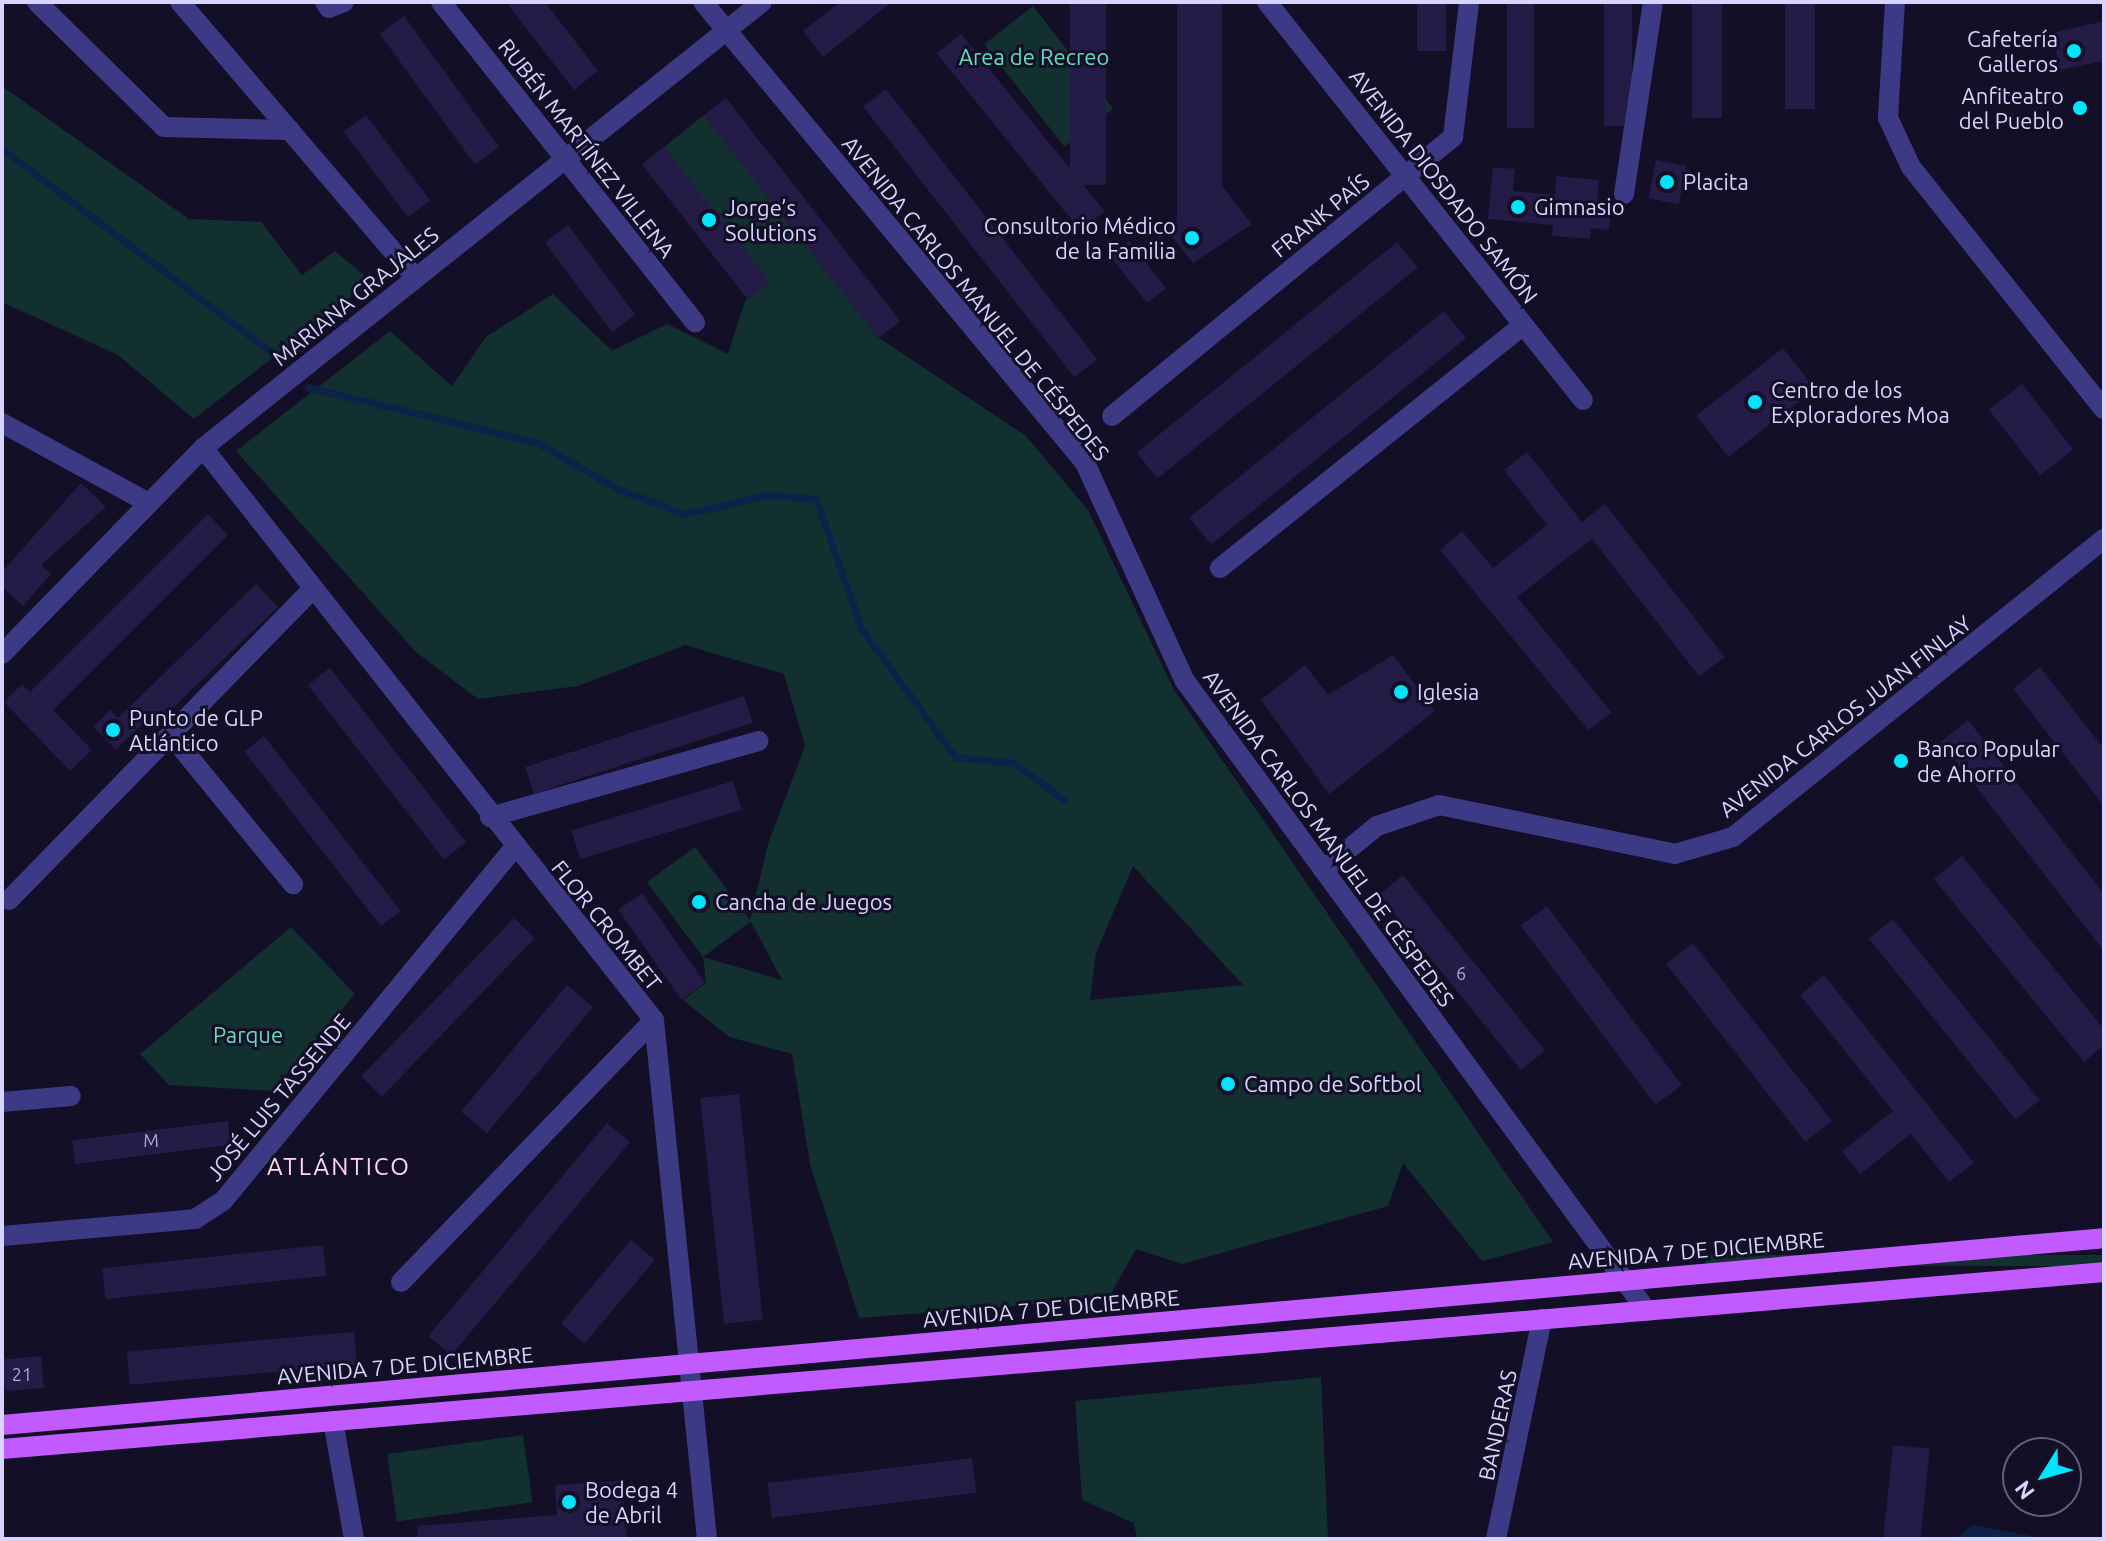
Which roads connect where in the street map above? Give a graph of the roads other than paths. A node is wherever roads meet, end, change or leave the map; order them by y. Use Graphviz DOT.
graph roads {
  1 [pos="37,2"];
  2 [pos="180,2"];
  3 [pos="325,2"];
  4 [pos="344,2"];
  5 [pos="441,2"];
  6 [pos="703,2"];
  7 [pos="762,2"];
  8 [pos="1267,2"];
  9 [pos="1469,2"];
  10 [pos="1653,2"];
  11 [pos="1895,2"];
  12 [pos="726,31"];
  13 [pos="290,130"];
  14 [pos="565,159"];
  15 [pos="1405,176"];
  16 [pos="1624,194"];
  17 [pos="416,278"];
  18 [pos="695,323"];
  19 [pos="1523,325"];
  20 [pos="1583,400"];
  21 [pos="2104,410"];
  22 [pos="1112,416"];
  23 [pos="2,423"];
  24 [pos="203,448"];
  25 [pos="145,501"];
  26 [pos="2104,539"];
  27 [pos="1220,568"];
  28 [pos="313,589"];
  29 [pos="2,654"];
  30 [pos="171,735"];
  31 [pos="758,741"];
  32 [pos="490,817"];
  33 [pos="514,848"];
  34 [pos="1323,870"];
  35 [pos="293,884"];
  36 [pos="9,900"];
  37 [pos="654,1020"];
  38 [pos="71,1096"];
  39 [pos="2,1102"];
  40 [pos="2,1236"];
  41 [pos="2104,1238"];
  42 [pos="2104,1272"];
  43 [pos="1619,1281"];
  44 [pos="401,1282"];
  45 [pos="1647,1311"];
  46 [pos="1542,1319"];
  47 [pos="690,1364"];
  48 [pos="692,1391"];
  49 [pos="333,1421"];
  50 [pos="2,1425"];
  51 [pos="2,1449"];
  52 [pos="354,1539"];
  53 [pos="707,1539"];
  54 [pos="1496,1539"];
  1 -- 13 [label="street"];
  2 -- 13 [label="street"];
  3 -- 4 [label="street"];
  5 -- 14 [label="street, RUBÉN MARTÍNEZ VILLENA"];
  6 -- 12 [label="street, AVENIDA CARLOS MANUEL DE CÉSPEDES"];
  7 -- 12 [label="street, MARIANA GRAJALES"];
  8 -- 15 [label="street, AVENIDA DIOSDADO SAMÓN"];
  9 -- 15 [label="street, FRANK PAÍS"];
  10 -- 16 [label="street"];
  11 -- 21 [label="street"];
  12 -- 14 [label="street, MARIANA GRAJALES"];
  12 -- 34 [label="street, AVENIDA CARLOS MANUEL DE CÉSPEDES"];
  13 -- 17 [label="street"];
  14 -- 17 [label="street, MARIANA GRAJALES"];
  14 -- 18 [label="street, RUBÉN MARTÍNEZ VILLENA"];
  15 -- 19 [label="street, AVENIDA DIOSDADO SAMÓN"];
  15 -- 22 [label="street, FRANK PAÍS"];
  17 -- 24 [label="street, MARIANA GRAJALES"];
  19 -- 20 [label="street, AVENIDA DIOSDADO SAMÓN"];
  19 -- 27 [label="street"];
  23 -- 25 [label="street"];
  24 -- 25 [label="street, MARIANA GRAJALES"];
  24 -- 28 [label="street, FLOR CROMBET"];
  25 -- 29 [label="street, MARIANA GRAJALES"];
  26 -- 34 [label="street, AVENIDA CARLOS JUAN FINLAY"];
  28 -- 30 [label="street"];
  28 -- 32 [label="street, FLOR CROMBET"];
  30 -- 35 [label="street"];
  30 -- 36 [label="street"];
  31 -- 32 [label="street"];
  32 -- 33 [label="street, FLOR CROMBET"];
  33 -- 37 [label="street, FLOR CROMBET"];
  33 -- 40 [label="street, JOSÉ LUIS TASSENDE"];
  34 -- 43 [label="street, AVENIDA CARLOS MANUEL DE CÉSPEDES"];
  37 -- 44 [label="street"];
  37 -- 47 [label="street, FLOR CROMBET"];
  38 -- 39 [label="street"];
  41 -- 43 [label="main road, AVENIDA 7 DE DICIEMBRE"];
  42 -- 45 [label="main road"];
  43 -- 45 [label="street, AVENIDA CARLOS MANUEL DE CÉSPEDES"];
  43 -- 47 [label="main road, AVENIDA 7 DE DICIEMBRE"];
  45 -- 46 [label="main road"];
  46 -- 48 [label="main road"];
  46 -- 54 [label="street, BANDERAS"];
  47 -- 48 [label="street, FLOR CROMBET"];
  47 -- 50 [label="main road, AVENIDA 7 DE DICIEMBRE"];
  48 -- 49 [label="main road"];
  48 -- 53 [label="street, FLOR CROMBET"];
  49 -- 51 [label="main road"];
  49 -- 52 [label="street"];
}
